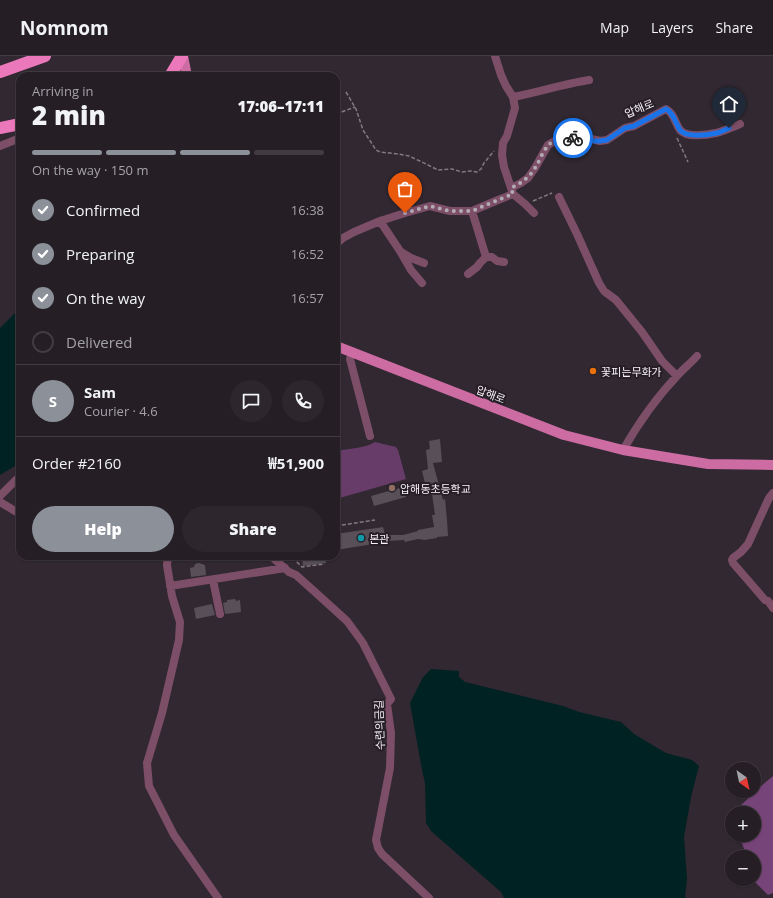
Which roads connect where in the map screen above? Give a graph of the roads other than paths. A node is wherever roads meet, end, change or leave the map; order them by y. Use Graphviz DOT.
graph roads {
  1 [pos="45,56"];
  2 [pos="183,56"];
  3 [pos="495,56"];
  4 [pos="0,72"];
  5 [pos="173,72"];
  6 [pos="186,72"];
  7 [pos="589,80"];
  8 [pos="514,97"];
  9 [pos="740,124"];
  10 [pos="16,125"];
  11 [pos="0,128"];
  12 [pos="16,140"];
  13 [pos="0,146"];
  14 [pos="512,191"];
  15 [pos="558,197"];
  16 [pos="472,211"];
  17 [pos="534,213"];
  18 [pos="380,221"];
  19 [pos="340,241"];
  20 [pos="400,251"];
  21 [pos="486,257"];
  22 [pos="504,262"];
  23 [pos="424,263"];
  24 [pos="468,274"];
  25 [pos="422,283"];
  26 [pos="340,348"];
  27 [pos="352,353"];
  28 [pos="697,356"];
  29 [pos="677,376"];
  30 [pos="370,436"];
  31 [pos="623,450"];
  32 [pos="773,465"];
  33 [pos="16,480"];
  34 [pos="773,493"];
  35 [pos="0,496"];
  36 [pos="0,502"];
  37 [pos="16,512"];
  38 [pos="168,560"];
  39 [pos="276,560"];
  40 [pos="285,568"];
  41 [pos="213,580"];
  42 [pos="170,586"];
  43 [pos="773,608"];
  44 [pos="220,614"];
  45 [pos="218,898"];
  46 [pos="429,898"];
  1 -- 4 [label="highway"];
  2 -- 5 [label="highway"];
  2 -- 6 [label="main road"];
  3 -- 8 [label="street"];
  7 -- 8 [label="street"];
  8 -- 14 [label="street"];
  9 -- 14 [label="street, 압해로"];
  10 -- 11 [label="highway"];
  12 -- 13 [label="street"];
  14 -- 16 [label="street, 압해로"];
  14 -- 17 [label="street"];
  15 -- 29 [label="street"];
  16 -- 18 [label="street, 압해로"];
  16 -- 21 [label="street"];
  18 -- 19 [label="street, 압해로"];
  18 -- 20 [label="street"];
  20 -- 23 [label="street"];
  20 -- 25 [label="street"];
  21 -- 22 [label="street"];
  21 -- 24 [label="street"];
  26 -- 27 [label="main road, 압해로"];
  27 -- 30 [label="street"];
  27 -- 31 [label="main road, 압해로"];
  28 -- 29 [label="street"];
  29 -- 31 [label="street"];
  31 -- 32 [label="main road, 압해로"];
  33 -- 35 [label="street"];
  34 -- 43 [label="street"];
  36 -- 37 [label="street"];
  38 -- 42 [label="street"];
  39 -- 40 [label="street, 수련의금길"];
  40 -- 41 [label="street"];
  40 -- 46 [label="street, 수련의금길"];
  41 -- 42 [label="street"];
  41 -- 44 [label="street"];
  42 -- 45 [label="street"];
}
